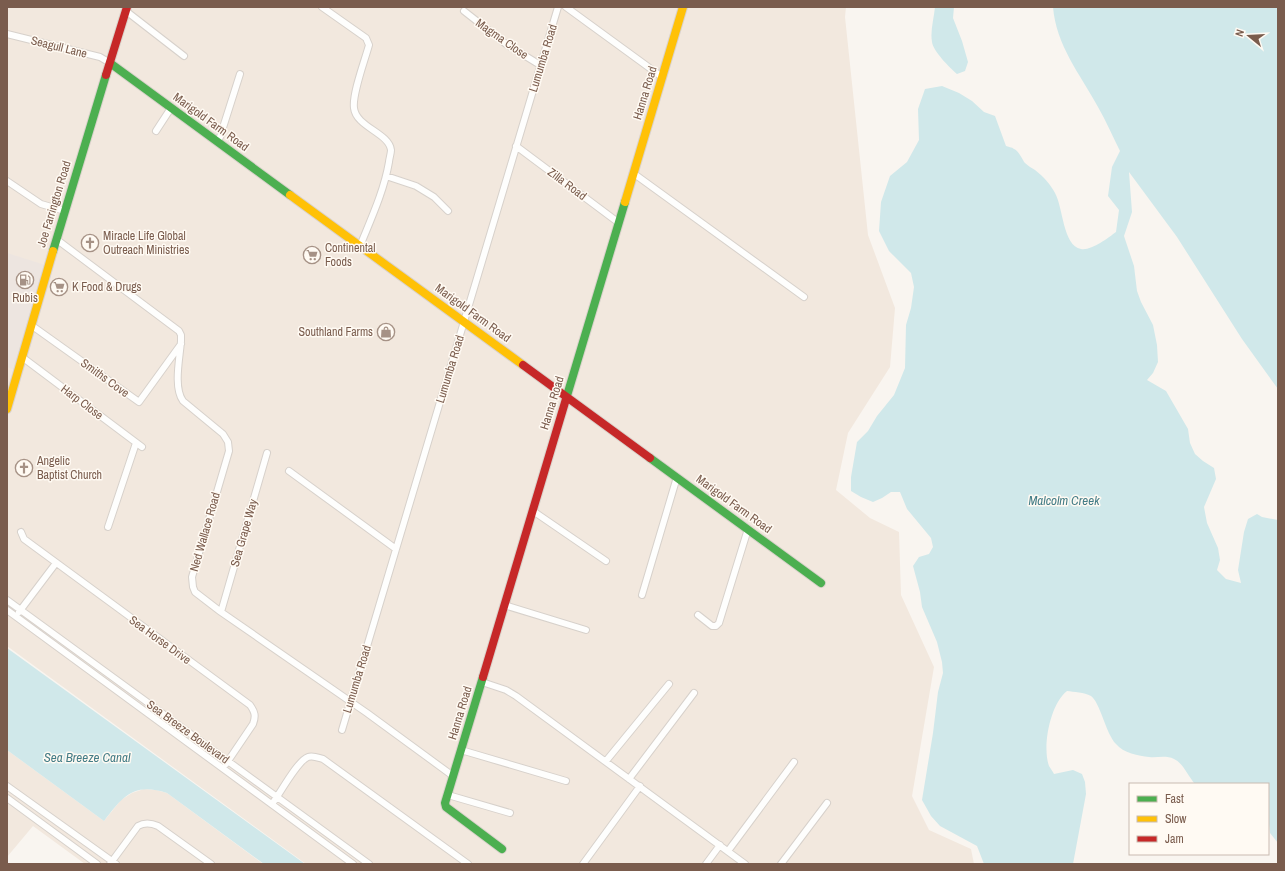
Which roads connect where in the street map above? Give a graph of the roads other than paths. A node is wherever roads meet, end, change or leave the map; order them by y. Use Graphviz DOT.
graph roads {
  1 [pos="322,7"];
  2 [pos="558,7"];
  3 [pos="566,7"];
  4 [pos="683,7"];
  5 [pos="126,9"];
  6 [pos="464,11"];
  7 [pos="7,34"];
  8 [pos="184,56"];
  9 [pos="110,63"];
  10 [pos="540,65"];
  11 [pos="240,74"];
  12 [pos="662,77"];
  13 [pos="171,108"];
  14 [pos="156,131"];
  15 [pos="217,141"];
  16 [pos="516,146"];
  17 [pos="633,173"];
  18 [pos="386,176"];
  19 [pos="7,182"];
  20 [pos="65,211"];
  21 [pos="448,211"];
  22 [pos="618,223"];
  23 [pos="56,239"];
  24 [pos="360,246"];
  25 [pos="804,297"];
  26 [pos="464,322"];
  27 [pos="31,325"];
  28 [pos="181,344"];
  29 [pos="22,357"];
  30 [pos="567,397"];
  31 [pos="7,409"];
  32 [pos="136,442"];
  33 [pos="142,447"];
  34 [pos="267,453"];
  35 [pos="289,471"];
  36 [pos="677,477"];
  37 [pos="533,511"];
  38 [pos="108,527"];
  39 [pos="748,529"];
  40 [pos="21,532"];
  41 [pos="396,549"];
  42 [pos="606,561"];
  43 [pos="56,563"];
  44 [pos="821,583"];
  45 [pos="642,595"];
  46 [pos="7,600"];
  47 [pos="504,605"];
  48 [pos="7,610"];
  49 [pos="20,610"];
  50 [pos="221,612"];
  51 [pos="698,615"];
  52 [pos="15,616"];
  53 [pos="586,630"];
  54 [pos="482,682"];
  55 [pos="669,684"];
  56 [pos="694,693"];
  57 [pos="350,702"];
  58 [pos="342,730"];
  59 [pos="461,750"];
  60 [pos="228,761"];
  61 [pos="606,762"];
  62 [pos="794,762"];
  63 [pos="222,768"];
  64 [pos="453,776"];
  65 [pos="629,778"];
  66 [pos="566,781"];
  67 [pos="7,786"];
  68 [pos="640,786"];
  69 [pos="448,796"];
  70 [pos="277,797"];
  71 [pos="7,798"];
  72 [pos="827,803"];
  73 [pos="272,804"];
  74 [pos="510,813"];
  75 [pos="720,845"];
  76 [pos="502,849"];
  77 [pos="728,851"];
  78 [pos="737,861"];
  79 [pos="113,863"];
  80 [pos="97,864"];
  81 [pos="211,864"];
  82 [pos="353,864"];
  83 [pos="369,864"];
  84 [pos="468,864"];
  85 [pos="583,864"];
  86 [pos="706,864"];
  87 [pos="745,864"];
  88 [pos="782,864"];
  1 -- 18 [label="street"];
  2 -- 10 [label="street, Lumumba Road"];
  3 -- 12 [label="street"];
  4 -- 12 [label="street, Hanna Road"];
  5 -- 8 [label="street"];
  5 -- 9 [label="street, Joe Farrington Road"];
  6 -- 10 [label="street, Magma Close"];
  7 -- 9 [label="street, Seagull Lane"];
  9 -- 13 [label="street, Marigold Farm Road"];
  9 -- 20 [label="street, Joe Farrington Road"];
  10 -- 16 [label="street, Lumumba Road"];
  11 -- 15 [label="street"];
  12 -- 17 [label="street, Hanna Road"];
  13 -- 14 [label="street"];
  13 -- 15 [label="street, Marigold Farm Road"];
  15 -- 24 [label="street, Marigold Farm Road"];
  16 -- 22 [label="street, Zilla Road"];
  16 -- 26 [label="street, Lumumba Road"];
  17 -- 22 [label="street, Hanna Road"];
  17 -- 25 [label="street"];
  18 -- 21 [label="street"];
  18 -- 24 [label="street"];
  19 -- 20 [label="street"];
  20 -- 23 [label="street, Joe Farrington Road"];
  22 -- 30 [label="street, Hanna Road"];
  23 -- 27 [label="street, Joe Farrington Road"];
  23 -- 28 [label="street, Ned Wallace Road"];
  24 -- 26 [label="street, Marigold Farm Road"];
  26 -- 30 [label="street, Marigold Farm Road"];
  26 -- 41 [label="street, Lumumba Road"];
  27 -- 28 [label="street, Smiths Cove"];
  27 -- 29 [label="street, Joe Farrington Road"];
  28 -- 50 [label="street, Ned Wallace Road"];
  29 -- 31 [label="street, Joe Farrington Road"];
  29 -- 32 [label="street, Harp Close"];
  30 -- 36 [label="street, Marigold Farm Road"];
  30 -- 37 [label="street, Hanna Road"];
  32 -- 33 [label="street, Harp Close"];
  32 -- 38 [label="street"];
  34 -- 50 [label="street, Sea Grape Way"];
  35 -- 41 [label="street"];
  36 -- 39 [label="street, Marigold Farm Road"];
  36 -- 45 [label="street"];
  37 -- 42 [label="street"];
  37 -- 47 [label="street, Hanna Road"];
  39 -- 44 [label="street, Marigold Farm Road"];
  39 -- 51 [label="street"];
  40 -- 43 [label="street, Sea Horse Drive"];
  41 -- 57 [label="street, Lumumba Road"];
  43 -- 49 [label="street"];
  43 -- 60 [label="street, Sea Horse Drive"];
  46 -- 49 [label="street, Sea Breeze Boulevard"];
  47 -- 53 [label="street"];
  47 -- 54 [label="street, Hanna Road"];
  48 -- 52 [label="street, Sea Breeze Boulevard"];
  49 -- 52 [label="street"];
  49 -- 60 [label="street, Sea Breeze Boulevard"];
  50 -- 57 [label="street, Ned Wallace Road"];
  52 -- 63 [label="street, Sea Breeze Boulevard"];
  54 -- 59 [label="street, Hanna Road"];
  54 -- 61 [label="street"];
  55 -- 61 [label="street"];
  56 -- 65 [label="street"];
  57 -- 58 [label="street, Lumumba Road"];
  57 -- 64 [label="street, Ned Wallace Road"];
  59 -- 64 [label="street, Hanna Road"];
  59 -- 66 [label="street"];
  60 -- 63 [label="street, Sea Horse Drive"];
  60 -- 70 [label="street, Sea Breeze Boulevard"];
  61 -- 65 [label="street"];
  62 -- 77 [label="street"];
  63 -- 73 [label="street, Sea Breeze Boulevard"];
  64 -- 69 [label="street, Hanna Road"];
  65 -- 68 [label="street"];
  67 -- 79 [label="street"];
  68 -- 75 [label="street"];
  68 -- 85 [label="street"];
  69 -- 74 [label="street"];
  69 -- 76 [label="street, Hanna Road"];
  70 -- 73 [label="street"];
  70 -- 83 [label="street, Sea Breeze Boulevard"];
  70 -- 84 [label="street"];
  71 -- 80 [label="street"];
  72 -- 88 [label="street"];
  73 -- 82 [label="street, Sea Breeze Boulevard"];
  75 -- 77 [label="street"];
  75 -- 86 [label="street"];
  77 -- 78 [label="street"];
  78 -- 87 [label="street"];
  79 -- 81 [label="street"];
}
